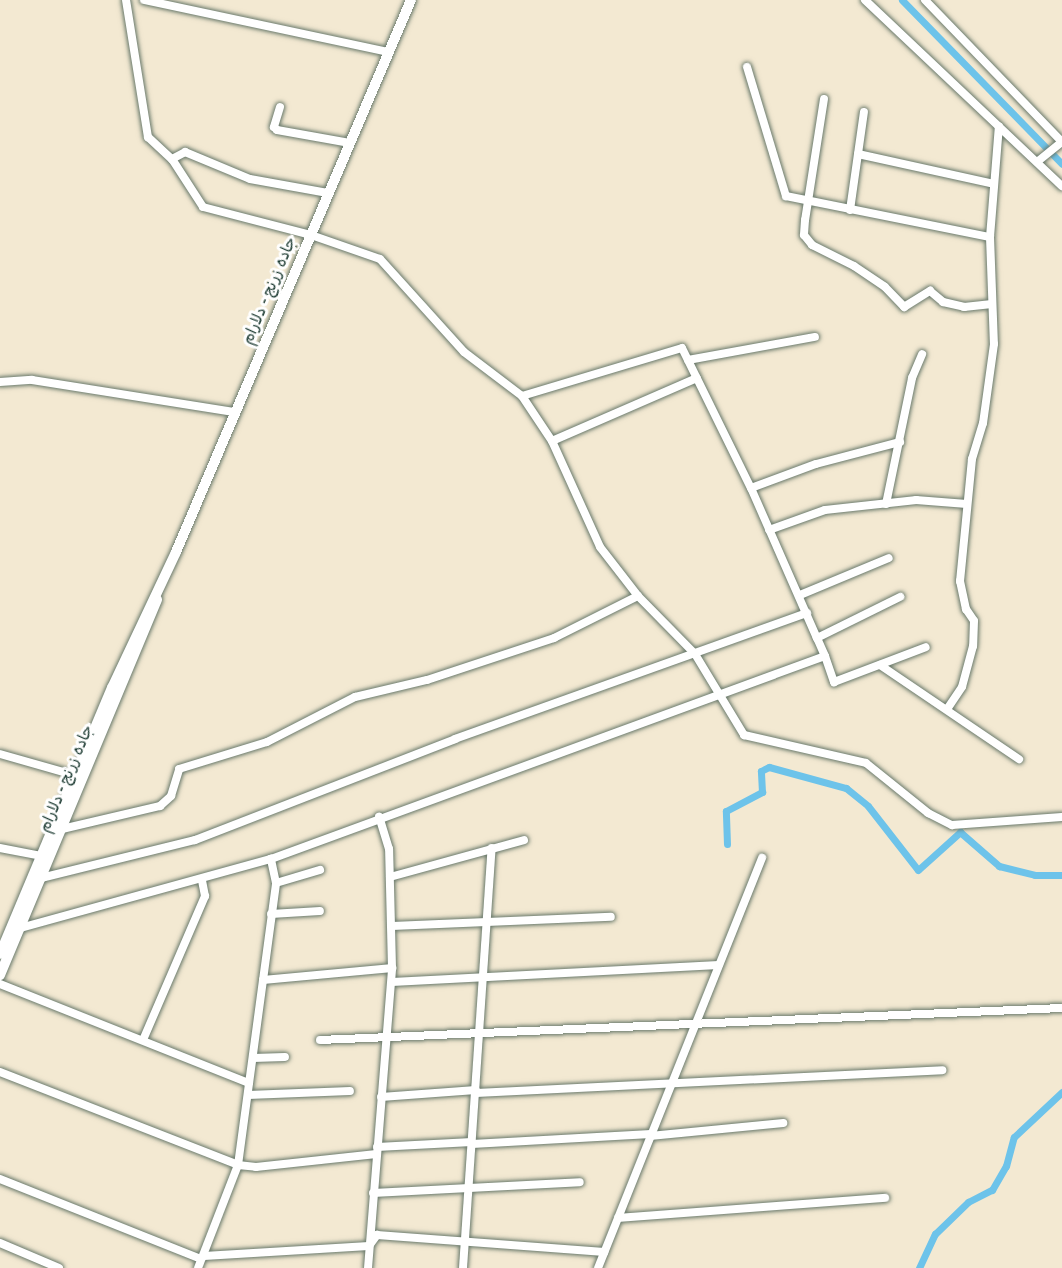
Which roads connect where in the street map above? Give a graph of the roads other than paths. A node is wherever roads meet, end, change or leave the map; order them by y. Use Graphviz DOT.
graph roads {
  1 [pos="126,0"];
  2 [pos="144,0"];
  3 [pos="411,0"];
  4 [pos="865,0"];
  5 [pos="925,0"];
  6 [pos="389,52"];
  7 [pos="747,67"];
  8 [pos="824,99"];
  9 [pos="280,107"];
  10 [pos="864,112"];
  11 [pos="999,126"];
  12 [pos="1062,142"];
  13 [pos="350,143"];
  14 [pos="858,154"];
  15 [pos="172,159"];
  16 [pos="1037,162"];
  17 [pos="994,184"];
  18 [pos="1062,186"];
  19 [pos="328,194"];
  20 [pos="810,203"];
  21 [pos="850,210"];
  22 [pos="311,235"];
  23 [pos="990,237"];
  24 [pos="992,304"];
  25 [pos="814,337"];
  26 [pos="922,354"];
  27 [pos="688,360"];
  28 [pos="697,378"];
  29 [pos="0,382"];
  30 [pos="522,396"];
  31 [pos="235,412"];
  32 [pos="552,441"];
  33 [pos="900,442"];
  34 [pos="751,488"];
  35 [pos="886,504"];
  36 [pos="967,504"];
  37 [pos="769,530"];
  38 [pos="889,558"];
  39 [pos="158,593"];
  40 [pos="800,595"];
  41 [pos="638,596"];
  42 [pos="900,597"];
  43 [pos="807,613"];
  44 [pos="817,638"];
  45 [pos="926,647"];
  46 [pos="695,654"];
  47 [pos="825,656"];
  48 [pos="880,665"];
  49 [pos="722,694"];
  50 [pos="948,708"];
  51 [pos="0,754"];
  52 [pos="1019,759"];
  53 [pos="76,776"];
  54 [pos="379,817"];
  55 [pos="1062,817"];
  56 [pos="62,830"];
  57 [pos="524,840"];
  58 [pos="0,848"];
  59 [pos="492,848"];
  60 [pos="42,856"];
  61 [pos="762,858"];
  62 [pos="271,859"];
  63 [pos="320,870"];
  64 [pos="390,877"];
  65 [pos="41,878"];
  66 [pos="202,881"];
  67 [pos="276,883"];
  68 [pos="320,911"];
  69 [pos="271,914"];
  70 [pos="611,917"];
  71 [pos="487,920"];
  72 [pos="392,926"];
  73 [pos="20,928"];
  74 [pos="3,941"];
  75 [pos="0,954"];
  76 [pos="719,965"];
  77 [pos="392,968"];
  78 [pos="0,975"];
  79 [pos="484,978"];
  80 [pos="263,980"];
  81 [pos="392,982"];
  82 [pos="0,984"];
  83 [pos="1062,1008"];
  84 [pos="693,1025"];
  85 [pos="480,1036"];
  86 [pos="143,1040"];
  87 [pos="386,1040"];
  88 [pos="320,1041"];
  89 [pos="253,1058"];
  90 [pos="285,1058"];
  91 [pos="942,1070"];
  92 [pos="0,1072"];
  93 [pos="249,1083"];
  94 [pos="671,1084"];
  95 [pos="350,1091"];
  96 [pos="476,1092"];
  97 [pos="248,1095"];
  98 [pos="381,1097"];
  99 [pos="783,1123"];
  100 [pos="651,1135"];
  101 [pos="472,1143"];
  102 [pos="376,1150"];
  103 [pos="238,1165"];
  104 [pos="0,1179"];
  105 [pos="580,1182"];
  106 [pos="468,1190"];
  107 [pos="373,1193"];
  108 [pos="885,1198"];
  109 [pos="618,1218"];
  110 [pos="464,1242"];
  111 [pos="0,1243"];
  112 [pos="369,1246"];
  113 [pos="604,1252"];
  114 [pos="202,1257"];
  115 [pos="59,1268"];
  116 [pos="198,1268"];
  117 [pos="368,1268"];
  118 [pos="462,1268"];
  119 [pos="598,1268"];
  1 -- 15 [label="street"];
  2 -- 6 [label="street"];
  3 -- 6 [label="highway, جاده زرنج - دلارام"];
  4 -- 11 [label="street"];
  5 -- 12 [label="street"];
  6 -- 13 [label="highway, جاده زرنج - دلارام"];
  7 -- 20 [label="street"];
  8 -- 20 [label="street"];
  9 -- 13 [label="street"];
  10 -- 14 [label="street"];
  11 -- 16 [label="street"];
  11 -- 17 [label="street"];
  12 -- 16 [label="street"];
  13 -- 19 [label="highway, جاده زرنج - دلارام"];
  14 -- 17 [label="street"];
  14 -- 21 [label="street"];
  15 -- 19 [label="street"];
  15 -- 22 [label="street"];
  16 -- 18 [label="street"];
  17 -- 23 [label="street"];
  19 -- 22 [label="highway, جاده زرنج - دلارام"];
  20 -- 21 [label="street"];
  20 -- 24 [label="street"];
  21 -- 23 [label="street"];
  22 -- 30 [label="street"];
  22 -- 31 [label="highway, جاده زرنج - دلارام"];
  23 -- 24 [label="street"];
  24 -- 36 [label="street"];
  25 -- 27 [label="street"];
  26 -- 33 [label="street"];
  27 -- 28 [label="street"];
  27 -- 30 [label="street"];
  28 -- 32 [label="street"];
  28 -- 34 [label="street"];
  29 -- 31 [label="street"];
  30 -- 32 [label="street"];
  31 -- 39 [label="highway, جاده زرنج - دلارام"];
  32 -- 41 [label="street"];
  33 -- 34 [label="street"];
  33 -- 35 [label="street"];
  34 -- 37 [label="street"];
  35 -- 36 [label="street"];
  35 -- 37 [label="street"];
  36 -- 50 [label="street"];
  37 -- 40 [label="street"];
  38 -- 40 [label="street"];
  39 -- 53 [label="highway, جاده زرنج - دلارام"];
  39 -- 56 [label="highway, جاده زرنج - دلارام"];
  40 -- 43 [label="street"];
  41 -- 46 [label="street"];
  41 -- 56 [label="street"];
  42 -- 44 [label="street"];
  43 -- 44 [label="street"];
  43 -- 46 [label="street"];
  44 -- 47 [label="street"];
  45 -- 48 [label="street"];
  46 -- 49 [label="street"];
  46 -- 65 [label="street"];
  47 -- 48 [label="street"];
  47 -- 49 [label="street"];
  48 -- 50 [label="street"];
  49 -- 54 [label="street"];
  49 -- 55 [label="street"];
  50 -- 52 [label="street"];
  51 -- 53 [label="street"];
  53 -- 60 [label="highway, جاده زرنج - دلارام"];
  54 -- 62 [label="street"];
  54 -- 64 [label="street"];
  56 -- 65 [label="highway, جاده زرنج - دلارام"];
  57 -- 59 [label="street"];
  58 -- 60 [label="street"];
  59 -- 64 [label="street"];
  59 -- 71 [label="street"];
  60 -- 74 [label="highway, جاده زرنج - دلارام"];
  61 -- 76 [label="street"];
  62 -- 66 [label="street"];
  62 -- 67 [label="street"];
  63 -- 67 [label="street"];
  64 -- 72 [label="street"];
  65 -- 73 [label="highway, جاده زرنج - دلارام"];
  66 -- 73 [label="street"];
  66 -- 86 [label="street"];
  67 -- 69 [label="street"];
  68 -- 69 [label="street"];
  69 -- 80 [label="street"];
  70 -- 71 [label="street"];
  71 -- 72 [label="street"];
  71 -- 79 [label="street"];
  72 -- 77 [label="street"];
  73 -- 78 [label="highway, جاده زرنج - دلارام"];
  74 -- 75 [label="highway, جاده زرنج - دلارام"];
  76 -- 79 [label="street"];
  76 -- 84 [label="street"];
  77 -- 80 [label="street"];
  77 -- 81 [label="street"];
  79 -- 81 [label="street"];
  79 -- 85 [label="street"];
  80 -- 89 [label="street"];
  81 -- 87 [label="street"];
  82 -- 86 [label="street"];
  83 -- 84 [label="street"];
  84 -- 85 [label="street"];
  84 -- 94 [label="street"];
  85 -- 87 [label="street"];
  85 -- 96 [label="street"];
  86 -- 93 [label="street"];
  87 -- 88 [label="street"];
  87 -- 98 [label="street"];
  89 -- 90 [label="street"];
  89 -- 93 [label="street"];
  91 -- 94 [label="street"];
  92 -- 103 [label="street"];
  93 -- 97 [label="street"];
  94 -- 96 [label="street"];
  94 -- 100 [label="street"];
  95 -- 97 [label="street"];
  96 -- 98 [label="street"];
  96 -- 101 [label="street"];
  97 -- 103 [label="street"];
  98 -- 102 [label="street"];
  99 -- 100 [label="street"];
  100 -- 101 [label="street"];
  100 -- 109 [label="street"];
  101 -- 102 [label="street"];
  101 -- 106 [label="street"];
  102 -- 103 [label="street"];
  102 -- 107 [label="street"];
  103 -- 114 [label="street"];
  104 -- 114 [label="street"];
  105 -- 106 [label="street"];
  106 -- 107 [label="street"];
  106 -- 110 [label="street"];
  107 -- 112 [label="street"];
  108 -- 109 [label="street"];
  109 -- 113 [label="street"];
  110 -- 112 [label="street"];
  110 -- 113 [label="street"];
  110 -- 118 [label="street"];
  111 -- 115 [label="street"];
  112 -- 114 [label="street"];
  112 -- 117 [label="street"];
  113 -- 119 [label="street"];
  114 -- 116 [label="street"];
}
